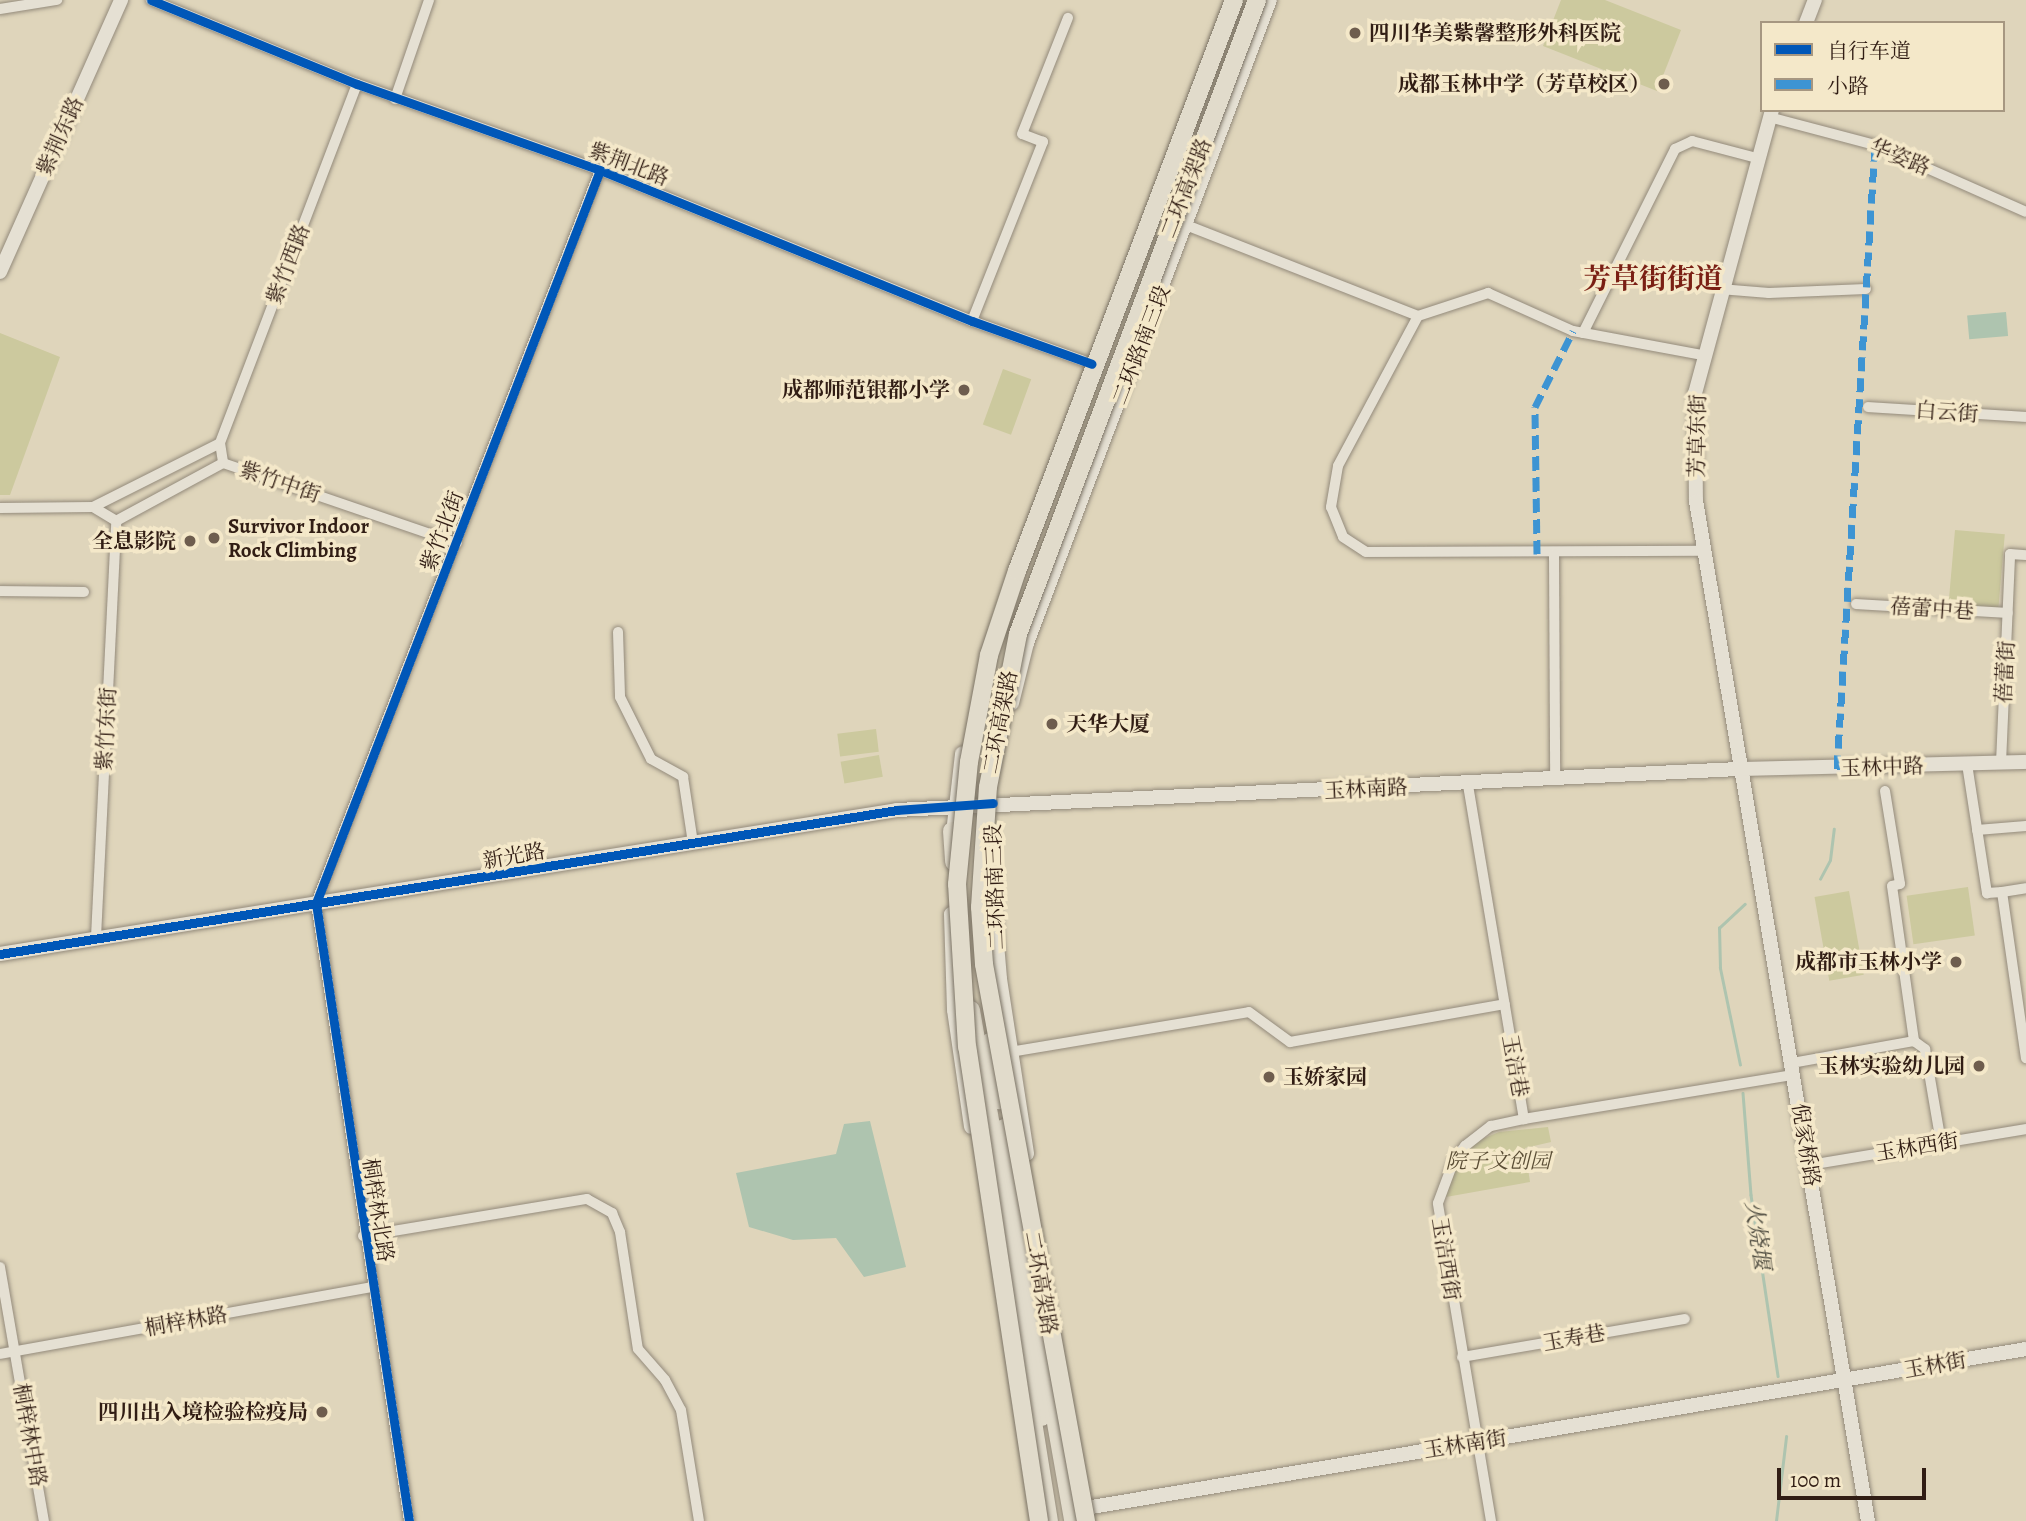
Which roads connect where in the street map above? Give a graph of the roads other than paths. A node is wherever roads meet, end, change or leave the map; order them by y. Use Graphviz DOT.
graph roads {
  1 [pos="57,0"];
  2 [pos="121,0"];
  3 [pos="151,0"];
  4 [pos="429,0"];
  5 [pos="1235,0"];
  6 [pos="1257,0"];
  7 [pos="1270,0"];
  8 [pos="1815,0"];
  9 [pos="0,9"];
  10 [pos="1068,18"];
  11 [pos="1807,21"];
  12 [pos="356,84"];
  13 [pos="395,99"];
  14 [pos="1770,114"];
  15 [pos="1757,158"];
  16 [pos="600,170"];
  17 [pos="2026,212"];
  18 [pos="1186,225"];
  19 [pos="0,272"];
  20 [pos="1720,289"];
  21 [pos="1866,289"];
  22 [pos="1418,316"];
  23 [pos="972,321"];
  24 [pos="1583,333"];
  25 [pos="1703,355"];
  26 [pos="1092,364"];
  27 [pos="1868,407"];
  28 [pos="2026,417"];
  29 [pos="220,443"];
  30 [pos="223,463"];
  31 [pos="93,507"];
  32 [pos="0,508"];
  33 [pos="116,521"];
  34 [pos="457,543"];
  35 [pos="1704,551"];
  36 [pos="1554,554"];
  37 [pos="2026,555"];
  38 [pos="0,591"];
  39 [pos="84,592"];
  40 [pos="1856,604"];
  41 [pos="2008,614"];
  42 [pos="618,632"];
  43 [pos="2026,762"];
  44 [pos="2001,763"];
  45 [pos="1967,764"];
  46 [pos="1739,769"];
  47 [pos="1555,780"];
  48 [pos="1468,785"];
  49 [pos="1885,791"];
  50 [pos="993,803"];
  51 [pos="954,805"];
  52 [pos="2026,826"];
  53 [pos="1977,830"];
  54 [pos="952,831"];
  55 [pos="693,843"];
  56 [pos="992,876"];
  57 [pos="2026,888"];
  58 [pos="2002,892"];
  59 [pos="316,904"];
  60 [pos="96,937"];
  61 [pos="961,951"];
  62 [pos="0,954"];
  63 [pos="984,964"];
  64 [pos="1504,1004"];
  65 [pos="1914,1041"];
  66 [pos="1010,1052"];
  67 [pos="2026,1058"];
  68 [pos="1793,1069"];
  69 [pos="1524,1119"];
  70 [pos="2026,1129"];
  71 [pos="1941,1143"];
  72 [pos="1809,1165"];
  73 [pos="363,1236"];
  74 [pos="0,1266"];
  75 [pos="372,1287"];
  76 [pos="1013,1301"];
  77 [pos="1685,1320"];
  78 [pos="2026,1349"];
  79 [pos="15,1351"];
  80 [pos="0,1354"];
  81 [pos="1462,1357"];
  82 [pos="1010,1368"];
  83 [pos="1844,1381"];
  84 [pos="1478,1442"];
  85 [pos="1056,1463"];
  86 [pos="1086,1518"];
  87 [pos="44,1521"];
  88 [pos="409,1521"];
  89 [pos="699,1521"];
  90 [pos="1036,1521"];
  91 [pos="1059,1521"];
  92 [pos="1073,1521"];
  93 [pos="1491,1521"];
  94 [pos="1868,1521"];
  1 -- 9 [label="street"];
  2 -- 19 [label="main road, 紫荆东路"];
  3 -- 12 [label="street, 紫荆北路"];
  4 -- 13 [label="street"];
  5 -- 26 [label="main road, 二环路南三段"];
  5 -- 61 [label="highway, 二环高架路, bridge"];
  6 -- 63 [label="highway, 二环高架路, bridge"];
  7 -- 18 [label="main road, 二环路南三段"];
  8 -- 11 [label="main road"];
  10 -- 23 [label="street"];
  12 -- 13 [label="street, 紫荆北路"];
  12 -- 29 [label="street, 紫竹西路"];
  13 -- 16 [label="street, 紫荆北路"];
  14 -- 15 [label="main road, 芳草东街"];
  14 -- 17 [label="street, 华姿路"];
  15 -- 20 [label="main road, 芳草东街"];
  15 -- 24 [label="street"];
  16 -- 23 [label="street, 紫荆北路"];
  16 -- 34 [label="street, 紫竹北街"];
  18 -- 22 [label="street"];
  18 -- 50 [label="main road, 二环路南三段"];
  20 -- 21 [label="street"];
  20 -- 25 [label="main road, 芳草东街"];
  22 -- 24 [label="street"];
  22 -- 36 [label="street"];
  23 -- 26 [label="street, 紫荆北路"];
  24 -- 25 [label="street"];
  25 -- 35 [label="main road, 芳草东街"];
  26 -- 51 [label="main road, 二环路南三段"];
  27 -- 28 [label="street, 白云街"];
  29 -- 30 [label="street, 紫竹中街"];
  29 -- 31 [label="street, 紫竹中街"];
  30 -- 33 [label="street, 紫竹中街"];
  30 -- 34 [label="street, 紫竹中街"];
  31 -- 32 [label="street, 紫竹中街"];
  31 -- 33 [label="street"];
  33 -- 60 [label="street, 紫竹东街"];
  34 -- 59 [label="street, 紫竹北街"];
  35 -- 36 [label="street"];
  35 -- 46 [label="main road, 芳草东街"];
  36 -- 47 [label="street"];
  37 -- 41 [label="street, 蓓蕾街"];
  38 -- 39 [label="street"];
  40 -- 41 [label="street, 蓓蕾中巷"];
  41 -- 44 [label="street, 蓓蕾街"];
  42 -- 55 [label="street"];
  43 -- 44 [label="main road, 玉林中路"];
  44 -- 45 [label="main road, 玉林中路"];
  45 -- 46 [label="main road, 玉林中路"];
  45 -- 53 [label="street"];
  46 -- 47 [label="main road, 玉林南路"];
  46 -- 68 [label="main road, 倪家桥路"];
  47 -- 48 [label="main road, 玉林南路"];
  48 -- 50 [label="main road, 玉林南路"];
  48 -- 64 [label="street, 玉洁巷"];
  49 -- 65 [label="street"];
  50 -- 51 [label="main road, 新光路"];
  50 -- 56 [label="main road, 二环路南三段"];
  51 -- 54 [label="main road, 二环路南三段"];
  51 -- 55 [label="main road, 新光路"];
  52 -- 53 [label="street"];
  53 -- 58 [label="street"];
  54 -- 76 [label="highway"];
  54 -- 82 [label="main road, 二环路南三段"];
  55 -- 59 [label="main road, 新光路"];
  56 -- 66 [label="main road, 二环路南三段"];
  56 -- 86 [label="highway"];
  57 -- 58 [label="street"];
  58 -- 67 [label="street"];
  59 -- 60 [label="main road, 新光路"];
  59 -- 73 [label="street, 桐梓林北路"];
  60 -- 62 [label="main road, 新光路"];
  61 -- 85 [label="highway, bridge"];
  61 -- 90 [label="highway, 二环高架路, bridge"];
  63 -- 85 [label="highway, bridge"];
  63 -- 86 [label="highway, 二环高架路, bridge"];
  64 -- 66 [label="street"];
  64 -- 69 [label="street, 玉洁巷"];
  65 -- 68 [label="street, 玉洁巷"];
  65 -- 71 [label="street"];
  66 -- 86 [label="main road, 二环路南三段"];
  68 -- 69 [label="street, 玉洁巷"];
  68 -- 72 [label="main road, 倪家桥路"];
  69 -- 81 [label="street, 玉洁西街"];
  70 -- 71 [label="street, 玉林西街"];
  71 -- 72 [label="street, 玉林西街"];
  72 -- 83 [label="main road, 倪家桥路"];
  73 -- 75 [label="street, 桐梓林北路"];
  73 -- 89 [label="street"];
  74 -- 79 [label="street, 桐梓林中路"];
  75 -- 79 [label="street, 桐梓林路"];
  75 -- 88 [label="street, 桐梓林北路"];
  76 -- 82 [label="main road"];
  76 -- 90 [label="highway"];
  77 -- 81 [label="street, 玉寿巷"];
  78 -- 83 [label="main road, 玉林街"];
  79 -- 80 [label="street, 桐梓林路"];
  79 -- 87 [label="street, 桐梓林中路"];
  81 -- 84 [label="street, 玉洁西街"];
  82 -- 90 [label="main road, 二环路南三段"];
  83 -- 84 [label="main road, 玉林南街"];
  83 -- 94 [label="main road, 倪家桥路"];
  84 -- 86 [label="main road, 玉林南街"];
  84 -- 93 [label="street, 玉洁西街"];
  85 -- 91 [label="highway"];
  85 -- 92 [label="highway"];
}
